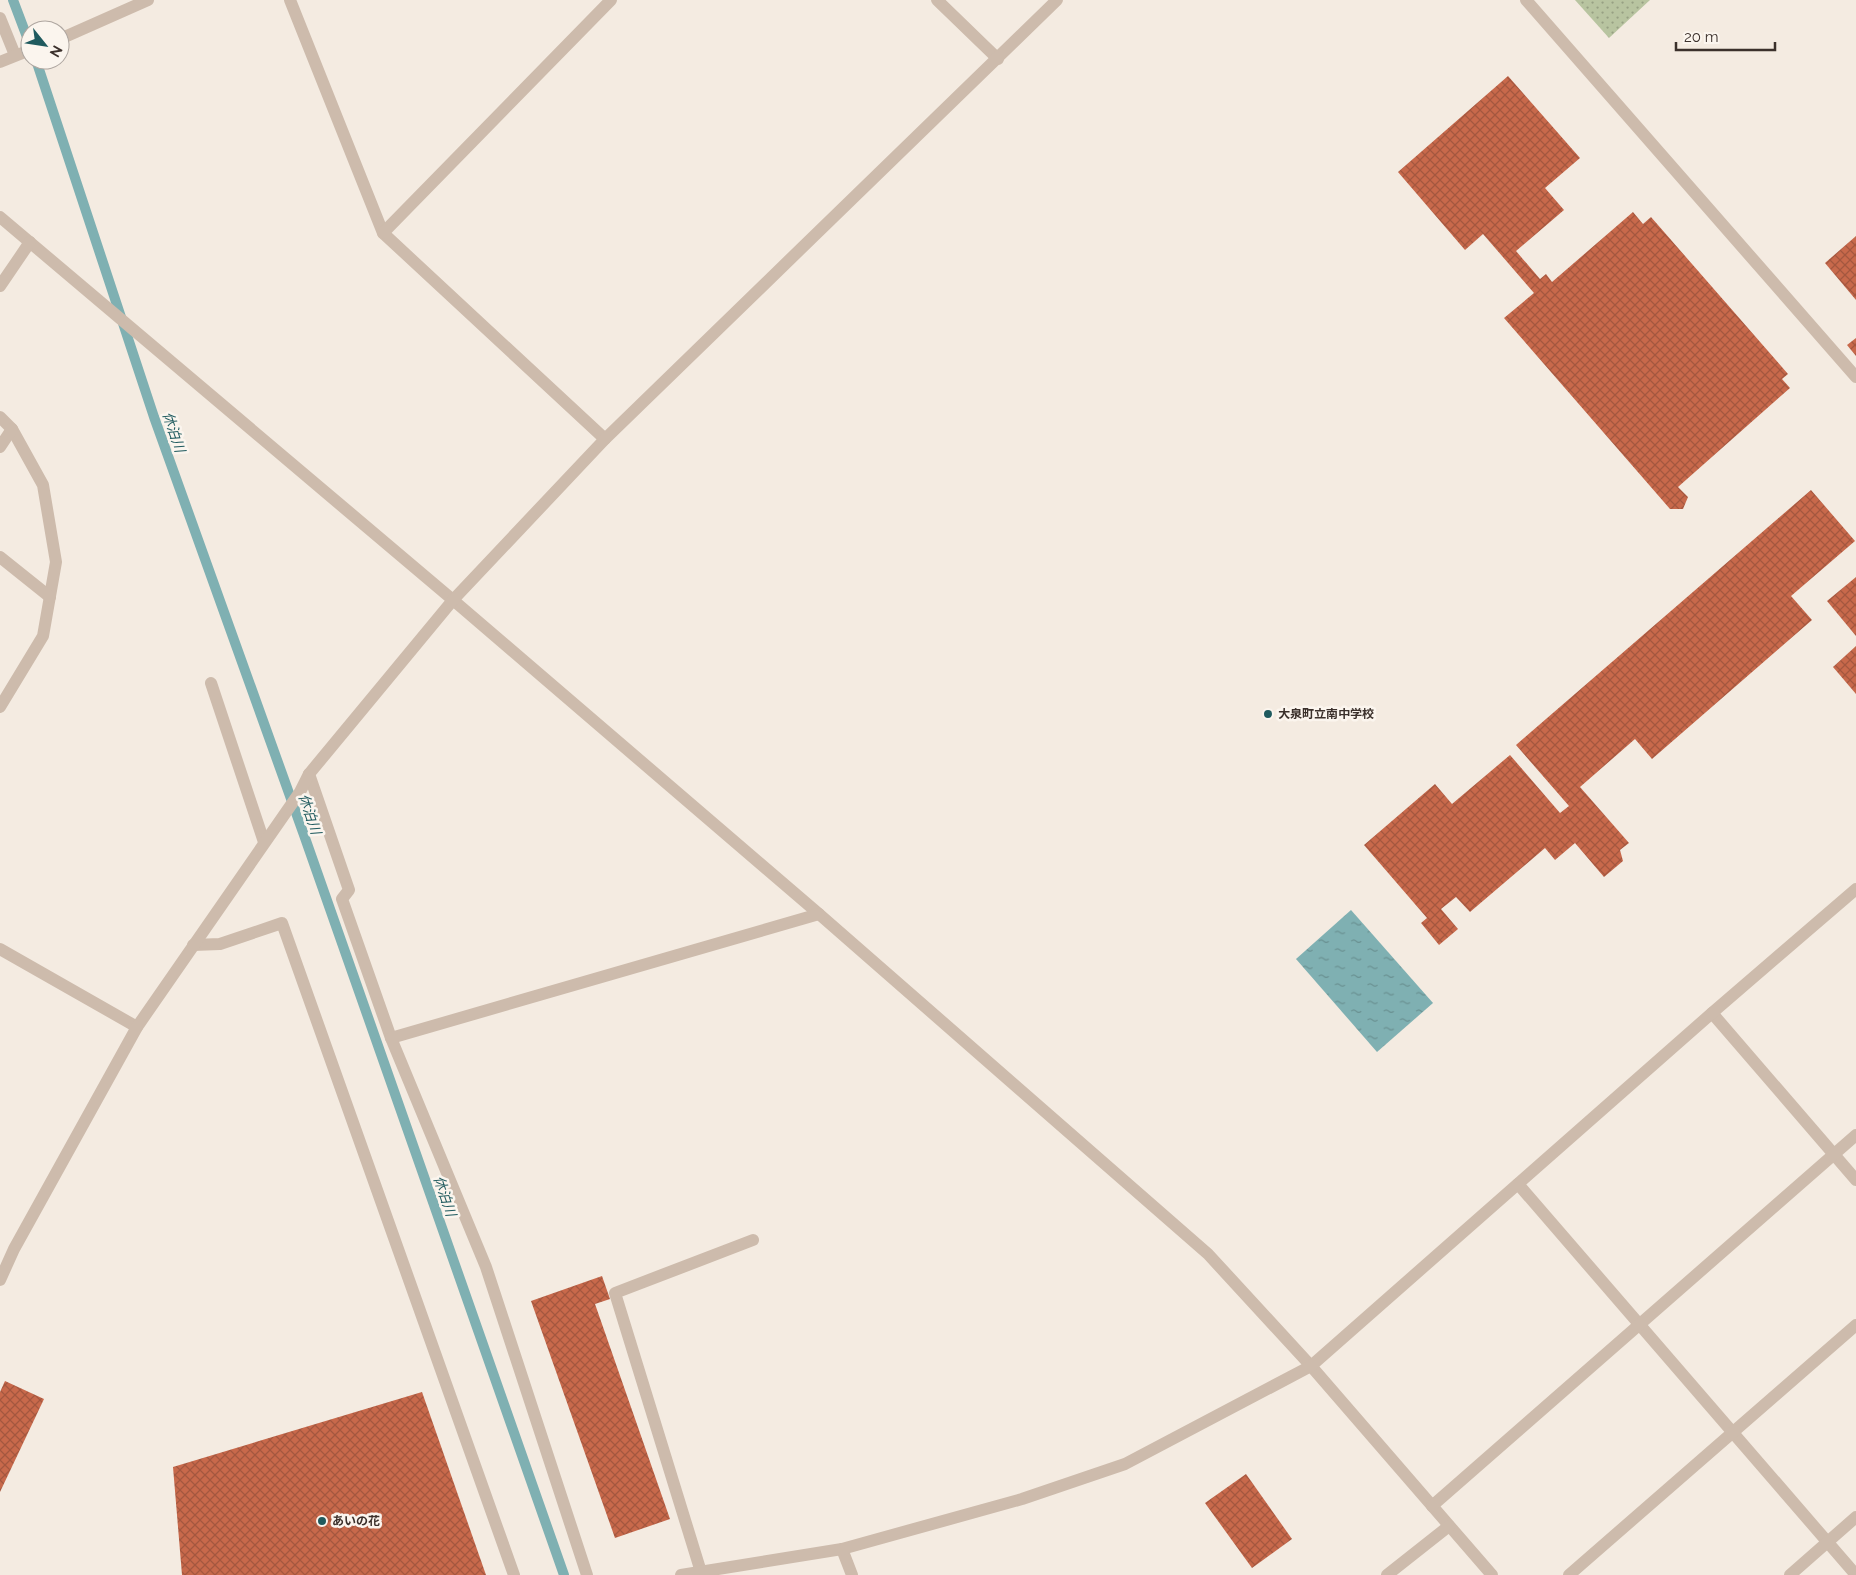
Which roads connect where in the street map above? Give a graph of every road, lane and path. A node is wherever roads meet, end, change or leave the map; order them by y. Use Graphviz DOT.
graph roads {
  1 [pos="148,0"];
  2 [pos="290,0"];
  3 [pos="611,0"];
  4 [pos="937,0"];
  5 [pos="1057,0"];
  6 [pos="1526,0"];
  7 [pos="0,18"];
  8 [pos="70,35"];
  9 [pos="20,53"];
  10 [pos="14,55"];
  11 [pos="998,59"];
  12 [pos="0,62"];
  13 [pos="0,217"];
  14 [pos="383,234"];
  15 [pos="30,242"];
  16 [pos="0,286"];
  17 [pos="1856,377"];
  18 [pos="0,417"];
  19 [pos="12,429"];
  20 [pos="605,439"];
  21 [pos="0,447"];
  22 [pos="0,557"];
  23 [pos="50,597"];
  24 [pos="453,600"];
  25 [pos="211,683"];
  26 [pos="0,707"];
  27 [pos="309,774"];
  28 [pos="264,842"];
  29 [pos="1856,889"];
  30 [pos="819,914"];
  31 [pos="193,945"];
  32 [pos="0,949"];
  33 [pos="1712,1013"];
  34 [pos="136,1027"];
  35 [pos="391,1038"];
  36 [pos="1856,1135"];
  37 [pos="1834,1154"];
  38 [pos="1856,1180"];
  39 [pos="1518,1184"];
  40 [pos="753,1240"];
  41 [pos="0,1280"];
  42 [pos="1639,1325"];
  43 [pos="1856,1326"];
  44 [pos="1311,1366"];
  45 [pos="1733,1432"];
  46 [pos="1432,1506"];
  47 [pos="1856,1517"];
  48 [pos="1449,1526"];
  49 [pos="1828,1542"];
  50 [pos="842,1549"];
  51 [pos="701,1572"];
  52 [pos="514,1575"];
  53 [pos="587,1575"];
  54 [pos="682,1575"];
  55 [pos="852,1575"];
  56 [pos="1387,1575"];
  57 [pos="1492,1575"];
  58 [pos="1569,1575"];
  59 [pos="1790,1575"];
  60 [pos="1856,1575"];
  1 -- 8 [label="street"];
  2 -- 14 [label="street"];
  3 -- 14 [label="street"];
  4 -- 11 [label="street"];
  5 -- 11 [label="street"];
  6 -- 17 [label="street"];
  7 -- 10 [label="street"];
  9 -- 10 [label="street"];
  10 -- 12 [label="street"];
  11 -- 20 [label="street"];
  13 -- 15 [label="street"];
  14 -- 20 [label="street"];
  15 -- 16 [label="street"];
  15 -- 24 [label="street"];
  18 -- 19 [label="street"];
  19 -- 21 [label="street"];
  19 -- 23 [label="street"];
  20 -- 24 [label="street"];
  22 -- 23 [label="street"];
  23 -- 26 [label="street"];
  24 -- 27 [label="street"];
  24 -- 30 [label="street"];
  25 -- 28 [label="street"];
  27 -- 28 [label="street"];
  27 -- 35 [label="street"];
  28 -- 31 [label="street"];
  29 -- 33 [label="street"];
  30 -- 35 [label="street"];
  30 -- 44 [label="street"];
  31 -- 34 [label="street"];
  31 -- 52 [label="street"];
  32 -- 34 [label="street"];
  33 -- 37 [label="street"];
  33 -- 39 [label="street"];
  34 -- 41 [label="street"];
  35 -- 53 [label="street"];
  36 -- 37 [label="street"];
  37 -- 38 [label="street"];
  37 -- 42 [label="street"];
  39 -- 42 [label="street"];
  39 -- 44 [label="street"];
  40 -- 51 [label="street"];
  42 -- 45 [label="street"];
  42 -- 46 [label="street"];
  43 -- 45 [label="street"];
  44 -- 46 [label="street"];
  44 -- 50 [label="street"];
  45 -- 49 [label="street"];
  45 -- 58 [label="street"];
  46 -- 48 [label="street"];
  47 -- 49 [label="street"];
  48 -- 56 [label="street"];
  48 -- 57 [label="street"];
  49 -- 59 [label="street"];
  49 -- 60 [label="street"];
  50 -- 51 [label="street"];
  50 -- 55 [label="street"];
  51 -- 54 [label="street"];
}
